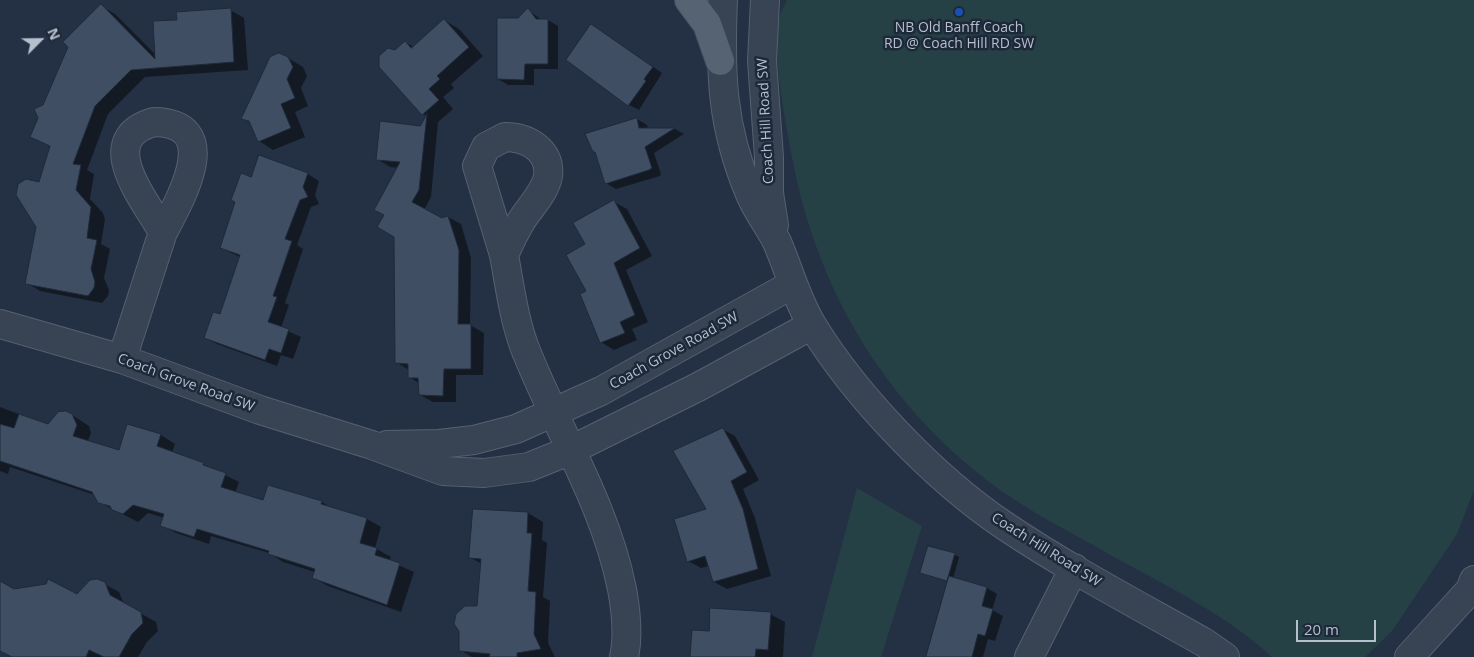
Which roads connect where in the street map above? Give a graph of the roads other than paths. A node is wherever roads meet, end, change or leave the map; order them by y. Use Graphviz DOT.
graph roads {
  1 [pos="689,0"];
  2 [pos="723,0"];
  3 [pos="765,0"];
  4 [pos="720,61"];
  5 [pos="163,232"];
  6 [pos="776,242"];
  7 [pos="504,255"];
  8 [pos="793,284"];
  9 [pos="0,324"];
  10 [pos="812,325"];
  11 [pos="122,359"];
  12 [pos="554,413"];
  13 [pos="372,445"];
  14 [pos="571,450"];
  15 [pos="1074,568"];
  16 [pos="1473,587"];
  17 [pos="624,657"];
  18 [pos="1028,657"];
  19 [pos="1225,657"];
  20 [pos="1409,657"];
  1 -- 4 [label="main road"];
  2 -- 4 [label="street, Coach Hill Road SW"];
  3 -- 6 [label="street, Coach Hill Road SW"];
  4 -- 6 [label="street, Coach Hill Road SW"];
  5 -- 11 [label="street"];
  6 -- 8 [label="street, Coach Hill Road SW"];
  7 -- 12 [label="street"];
  8 -- 10 [label="street, Coach Hill Road SW"];
  8 -- 12 [label="street, Coach Grove Road SW"];
  9 -- 11 [label="street, Coach Grove Road SW"];
  10 -- 14 [label="street, Coach Grove Road SW"];
  10 -- 15 [label="street, Coach Hill Road SW"];
  11 -- 13 [label="street, Coach Grove Road SW"];
  12 -- 13 [label="street, Coach Grove Road SW"];
  12 -- 14 [label="street"];
  13 -- 14 [label="street, Coach Grove Road SW"];
  14 -- 17 [label="street"];
  15 -- 18 [label="street"];
  15 -- 19 [label="street, Coach Hill Road SW"];
  16 -- 20 [label="street"];
}
